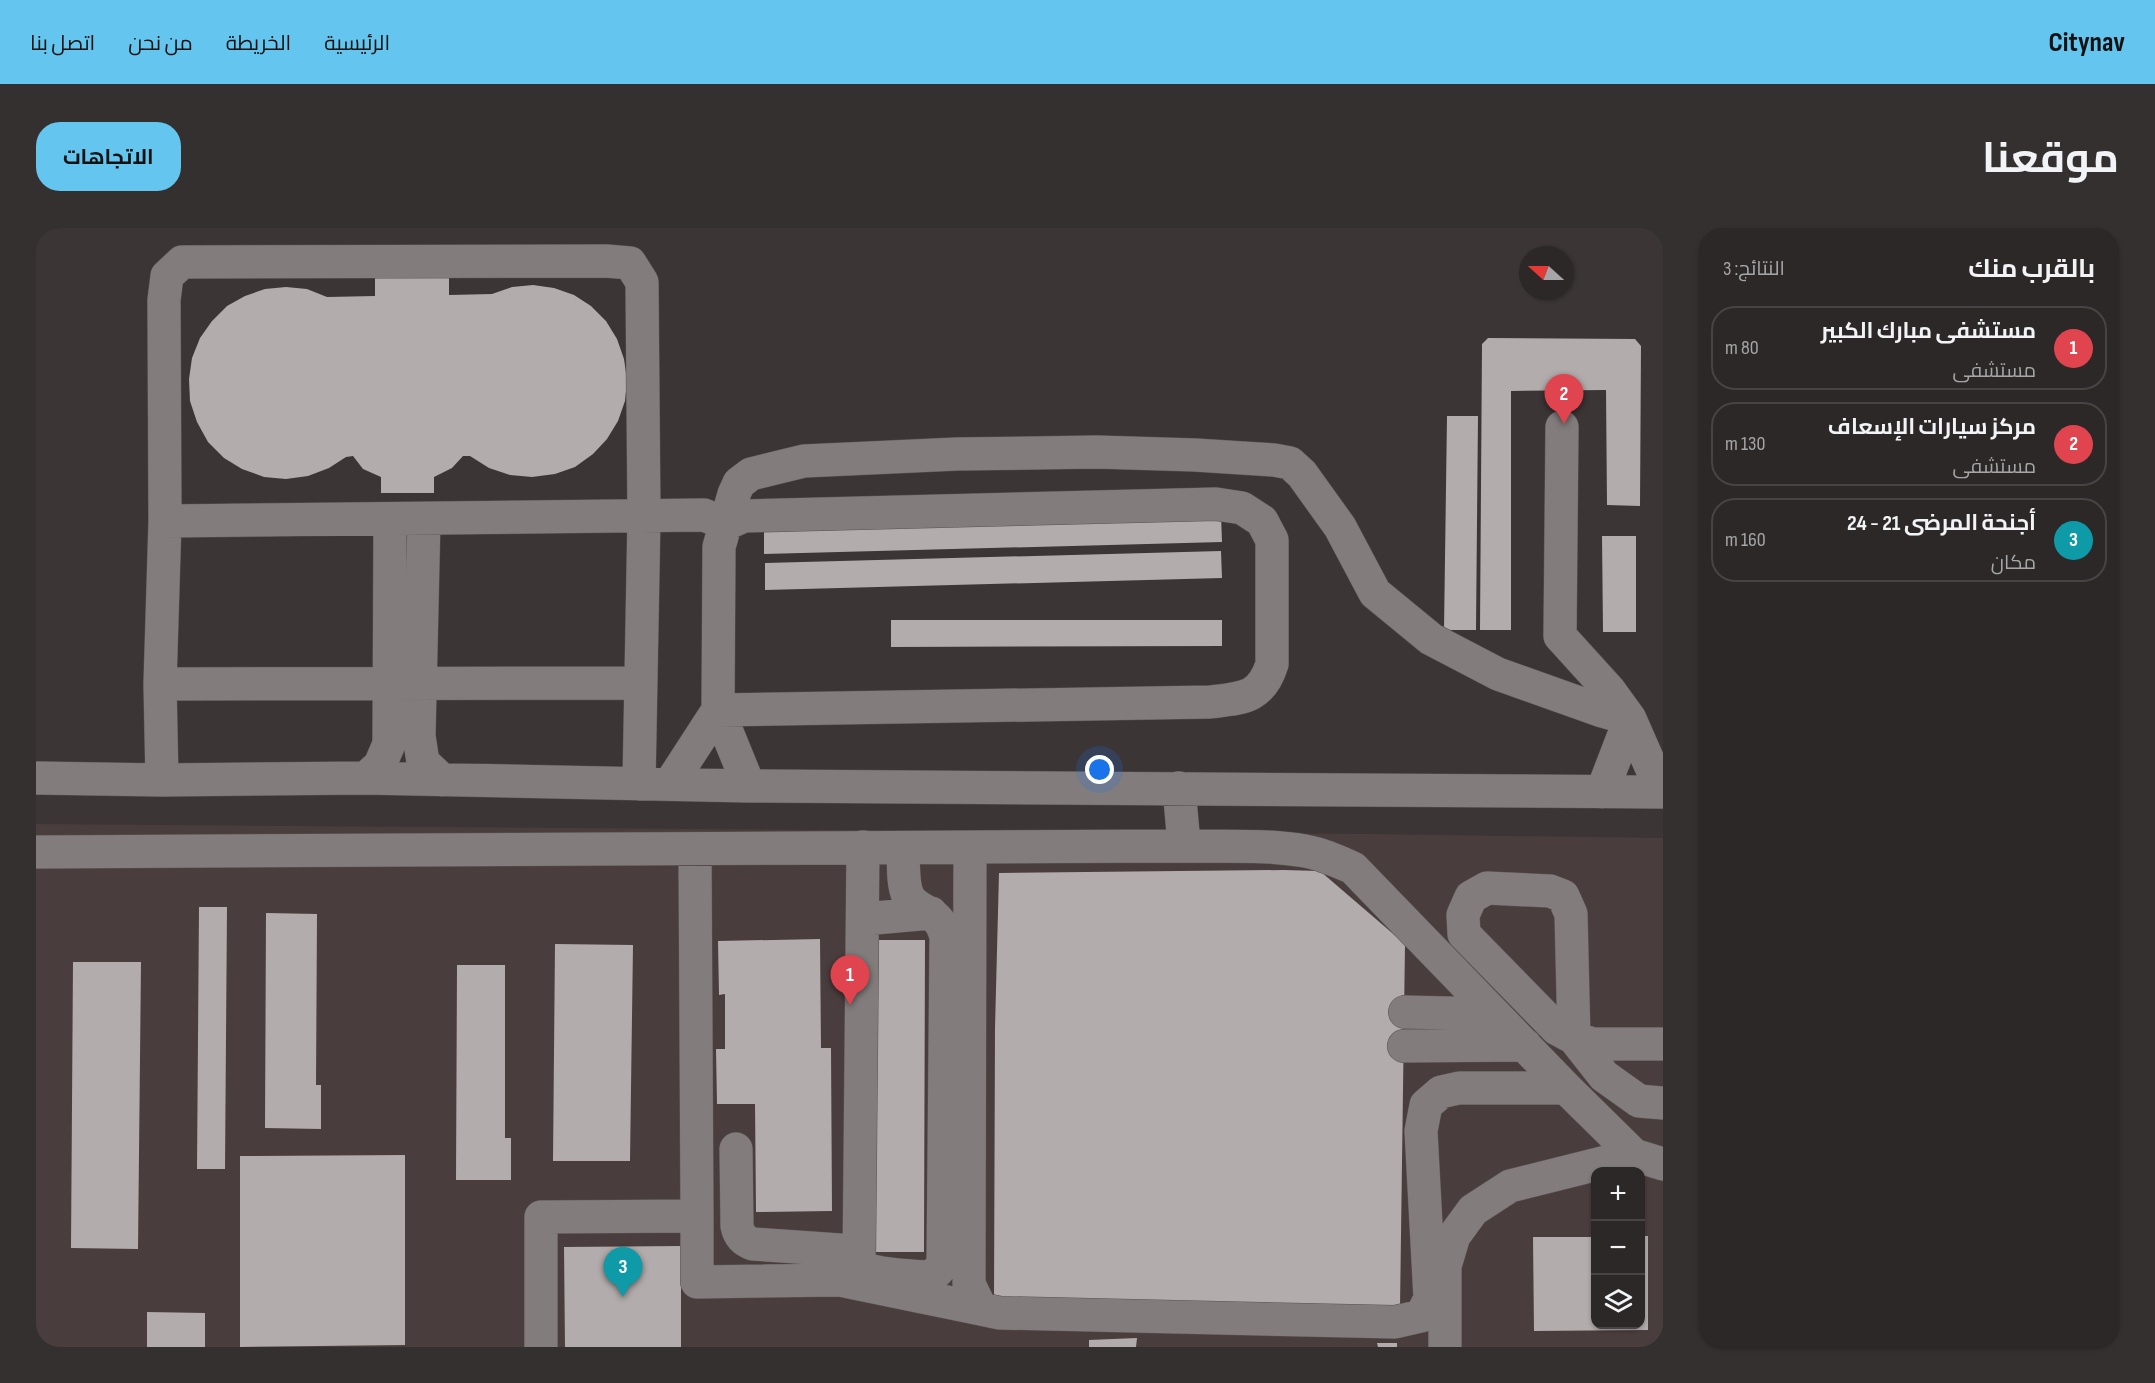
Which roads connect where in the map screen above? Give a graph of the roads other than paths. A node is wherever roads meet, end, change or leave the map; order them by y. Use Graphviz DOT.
graph roads {
  1 [pos="1562,427"];
  2 [pos="644,517"];
  3 [pos="390,519"];
  4 [pos="424,519"];
  5 [pos="165,521"];
  6 [pos="726,524"];
  7 [pos="405,683"];
  8 [pos="641,683"];
  9 [pos="160,684"];
  10 [pos="718,710"];
  11 [pos="1630,719"];
  12 [pos="36,778"];
  13 [pos="366,778"];
  14 [pos="162,780"];
  15 [pos="442,780"];
  16 [pos="655,784"];
  17 [pos="749,786"];
  18 [pos="1179,788"];
  19 [pos="1602,792"];
  20 [pos="1663,792"];
  21 [pos="1180,846"];
  22 [pos="863,848"];
  23 [pos="903,848"];
  24 [pos="970,848"];
  25 [pos="695,850"];
  26 [pos="36,852"];
  27 [pos="931,913"];
  28 [pos="864,919"];
  29 [pos="1405,1012"];
  30 [pos="1493,1014"];
  31 [pos="1574,1038"];
  32 [pos="1663,1044"];
  33 [pos="1525,1045"];
  34 [pos="1404,1046"];
  35 [pos="1566,1088"];
  36 [pos="1663,1103"];
  37 [pos="736,1149"];
  38 [pos="1649,1159"];
  39 [pos="697,1216"];
  40 [pos="859,1264"];
  41 [pos="981,1310"];
  42 [pos="541,1347"];
  43 [pos="1445,1347"];
  1 -- 11 [label="street"];
  2 -- 4 [label="street"];
  2 -- 5 [label="street"];
  2 -- 6 [label="street"];
  2 -- 8 [label="street"];
  3 -- 4 [label="street"];
  3 -- 5 [label="street"];
  3 -- 7 [label="street"];
  4 -- 7 [label="street"];
  5 -- 9 [label="street"];
  6 -- 10 [label="street"];
  6 -- 10 [label="street"];
  6 -- 11 [label="street"];
  7 -- 8 [label="street"];
  7 -- 9 [label="street"];
  7 -- 13 [label="street"];
  7 -- 15 [label="street"];
  8 -- 16 [label="street"];
  9 -- 14 [label="street"];
  10 -- 16 [label="street"];
  10 -- 17 [label="street"];
  11 -- 19 [label="street"];
  11 -- 20 [label="street"];
  12 -- 14 [label="street"];
  13 -- 14 [label="street"];
  13 -- 15 [label="street"];
  15 -- 16 [label="street"];
  16 -- 17 [label="street"];
  17 -- 18 [label="street"];
  18 -- 19 [label="street"];
  18 -- 21 [label="street"];
  19 -- 20 [label="street"];
  21 -- 24 [label="street"];
  21 -- 30 [label="street"];
  22 -- 23 [label="street"];
  22 -- 25 [label="street"];
  22 -- 28 [label="street"];
  23 -- 24 [label="street"];
  23 -- 27 [label="street"];
  24 -- 41 [label="street"];
  25 -- 26 [label="street"];
  25 -- 39 [label="street"];
  27 -- 28 [label="street"];
  27 -- 40 [label="street"];
  28 -- 40 [label="street"];
  29 -- 30 [label="street"];
  30 -- 33 [label="street"];
  31 -- 31 [label="street"];
  31 -- 32 [label="street"];
  31 -- 36 [label="street"];
  33 -- 34 [label="street"];
  33 -- 35 [label="street"];
  35 -- 38 [label="street"];
  35 -- 41 [label="street"];
  37 -- 40 [label="street"];
  38 -- 43 [label="street"];
  39 -- 41 [label="street"];
  39 -- 42 [label="street"];
}
